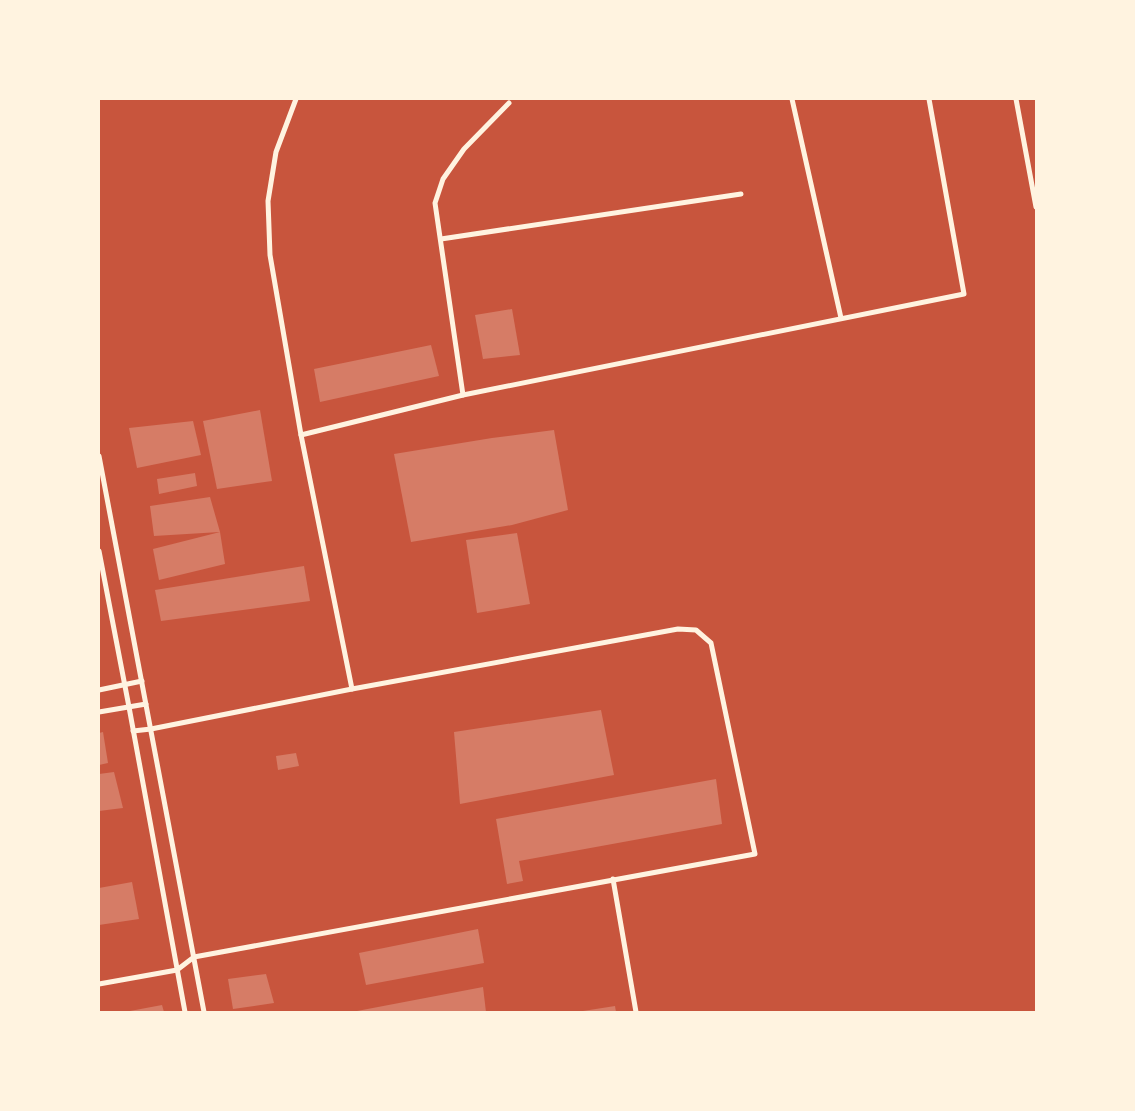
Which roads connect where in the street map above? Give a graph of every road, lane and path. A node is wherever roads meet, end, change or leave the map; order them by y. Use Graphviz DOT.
graph roads {
  1 [pos="296,99"];
  2 [pos="792,99"];
  3 [pos="929,99"];
  4 [pos="1016,99"];
  5 [pos="508,103"];
  6 [pos="741,194"];
  7 [pos="1036,207"];
  8 [pos="441,239"];
  9 [pos="841,318"];
  10 [pos="463,395"];
  11 [pos="301,435"];
  12 [pos="99,456"];
  13 [pos="99,551"];
  14 [pos="142,681"];
  15 [pos="125,686"];
  16 [pos="352,689"];
  17 [pos="99,690"];
  18 [pos="146,704"];
  19 [pos="129,707"];
  20 [pos="99,712"];
  21 [pos="151,729"];
  22 [pos="133,731"];
  23 [pos="613,880"];
  24 [pos="194,957"];
  25 [pos="177,970"];
  26 [pos="99,984"];
  27 [pos="185,1012"];
  28 [pos="204,1012"];
  29 [pos="636,1012"];
  1 -- 11 [label="street"];
  2 -- 9 [label="street"];
  3 -- 9 [label="street"];
  4 -- 7 [label="street"];
  5 -- 8 [label="street"];
  6 -- 8 [label="street"];
  8 -- 10 [label="street"];
  9 -- 10 [label="street"];
  10 -- 11 [label="street"];
  11 -- 16 [label="street"];
  12 -- 14 [label="street"];
  13 -- 15 [label="street"];
  14 -- 15 [label="street"];
  14 -- 18 [label="street"];
  15 -- 17 [label="street"];
  15 -- 19 [label="street"];
  16 -- 21 [label="street"];
  16 -- 23 [label="street"];
  18 -- 19 [label="street"];
  18 -- 21 [label="street"];
  19 -- 20 [label="street"];
  19 -- 22 [label="street"];
  21 -- 22 [label="street"];
  21 -- 24 [label="street"];
  22 -- 25 [label="street"];
  23 -- 24 [label="street"];
  23 -- 29 [label="street"];
  24 -- 25 [label="street"];
  24 -- 28 [label="street"];
  25 -- 26 [label="street"];
  25 -- 27 [label="street"];
}
